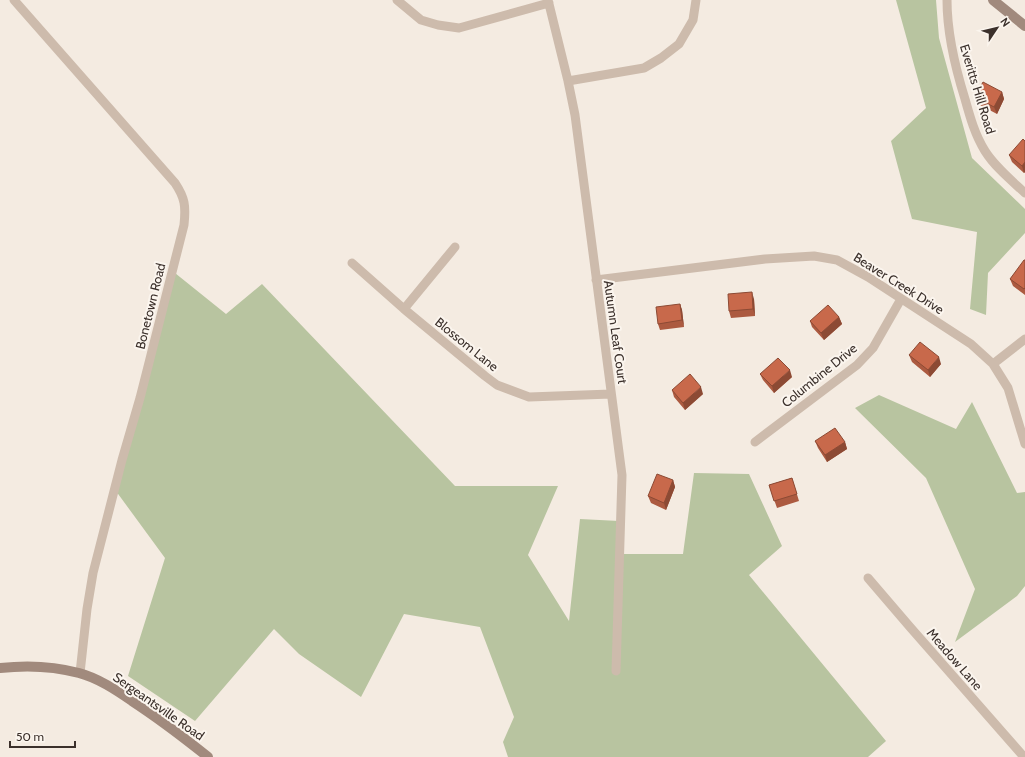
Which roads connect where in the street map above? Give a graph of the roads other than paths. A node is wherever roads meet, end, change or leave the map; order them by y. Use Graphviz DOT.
graph roads {
  1 [pos="14,0"];
  2 [pos="397,0"];
  3 [pos="696,0"];
  4 [pos="947,0"];
  5 [pos="993,0"];
  6 [pos="549,2"];
  7 [pos="1025,26"];
  8 [pos="568,81"];
  9 [pos="1025,193"];
  10 [pos="455,247"];
  11 [pos="352,263"];
  12 [pos="596,280"];
  13 [pos="901,299"];
  14 [pos="404,309"];
  15 [pos="1025,339"];
  16 [pos="993,364"];
  17 [pos="611,394"];
  18 [pos="755,442"];
  19 [pos="1025,444"];
  20 [pos="868,578"];
  21 [pos="0,668"];
  22 [pos="616,671"];
  23 [pos="80,673"];
  24 [pos="208,757"];
  25 [pos="1024,757"];
  1 -- 23 [label="street, Bonetown Road"];
  2 -- 6 [label="street"];
  3 -- 8 [label="street"];
  4 -- 9 [label="street, Everitts Hill Road"];
  5 -- 7 [label="main road"];
  6 -- 8 [label="street, Autumn Leaf Court"];
  8 -- 12 [label="street, Autumn Leaf Court"];
  10 -- 14 [label="street"];
  11 -- 14 [label="street, Blossom Lane"];
  12 -- 13 [label="street, Beaver Creek Drive"];
  12 -- 17 [label="street, Autumn Leaf Court"];
  13 -- 16 [label="street, Beaver Creek Drive"];
  13 -- 18 [label="street, Columbine Drive"];
  14 -- 17 [label="street, Blossom Lane"];
  15 -- 16 [label="street"];
  16 -- 19 [label="street, Beaver Creek Drive"];
  17 -- 22 [label="street, Autumn Leaf Court"];
  20 -- 25 [label="street, Meadow Lane"];
  21 -- 23 [label="main road, Sergeantsville Road"];
  23 -- 24 [label="main road, Sergeantsville Road"];
}
